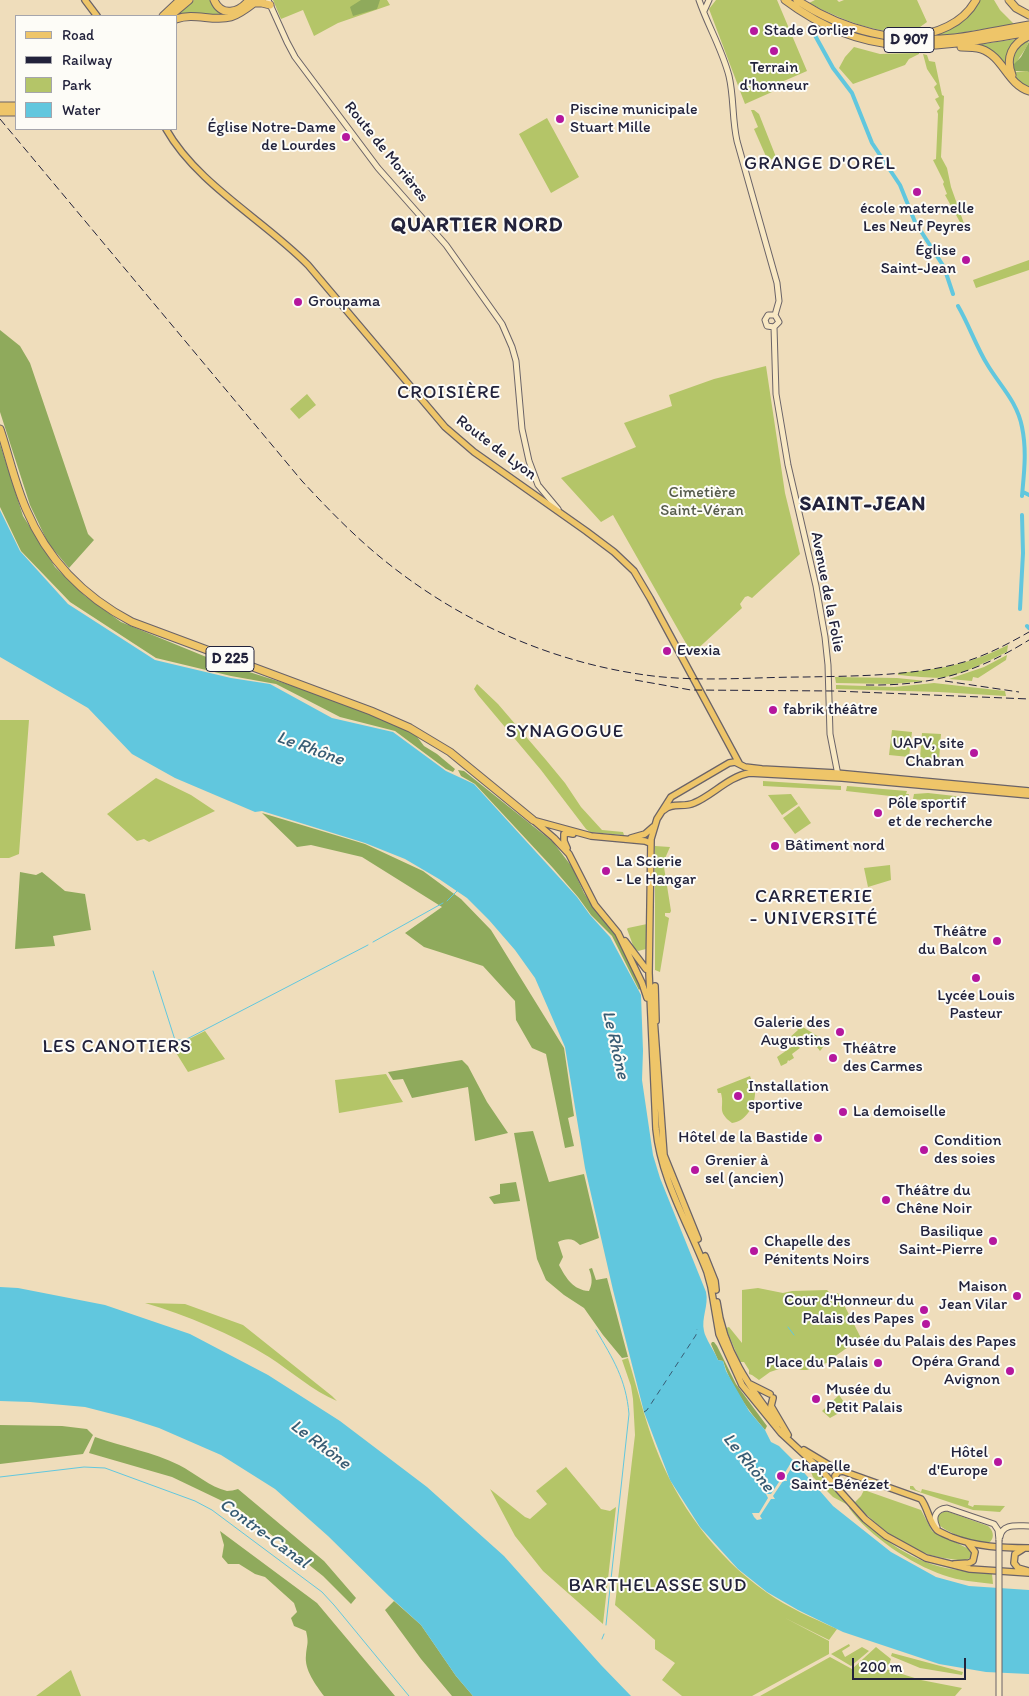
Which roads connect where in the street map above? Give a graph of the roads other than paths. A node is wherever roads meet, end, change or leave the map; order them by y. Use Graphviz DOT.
graph roads {
  1 [pos="84,0"];
  2 [pos="174,0"];
  3 [pos="180,0"];
  4 [pos="189,0"];
  5 [pos="214,0"];
  6 [pos="699,0"];
  7 [pos="709,0"];
  8 [pos="785,0"];
  9 [pos="798,0"];
  10 [pos="976,0"];
  11 [pos="1009,0"];
  12 [pos="253,1"];
  13 [pos="269,3"];
  14 [pos="704,11"];
  15 [pos="171,13"];
  16 [pos="97,15"];
  17 [pos="1029,15"];
  18 [pos="1029,25"];
  19 [pos="867,32"];
  20 [pos="1029,34"];
  21 [pos="925,47"];
  22 [pos="1029,90"];
  23 [pos="0,106"];
  24 [pos="15,106"];
  25 [pos="0,112"];
  26 [pos="15,112"];
  27 [pos="167,130"];
  28 [pos="776,315"];
  29 [pos="774,328"];
  30 [pos="0,429"];
  31 [pos="538,485"];
  32 [pos="534,494"];
  33 [pos="562,514"];
  34 [pos="725,736"];
  35 [pos="729,763"];
  36 [pos="742,765"];
  37 [pos="750,773"];
  38 [pos="836,773"];
  39 [pos="829,777"];
  40 [pos="736,778"];
  41 [pos="842,778"];
  42 [pos="959,786"];
  43 [pos="686,788"];
  44 [pos="1029,791"];
  45 [pos="1029,795"];
  46 [pos="679,804"];
  47 [pos="534,820"];
  48 [pos="654,826"];
  49 [pos="584,834"];
  50 [pos="626,839"];
  51 [pos="650,844"];
  52 [pos="569,854"];
  53 [pos="591,897"];
  54 [pos="622,943"];
  55 [pos="653,962"];
  56 [pos="647,971"];
  57 [pos="656,986"];
  58 [pos="651,1017"];
  59 [pos="656,1040"];
  60 [pos="660,1142"];
  61 [pos="746,1382"];
  62 [pos="749,1395"];
  63 [pos="772,1396"];
  64 [pos="761,1401"];
  65 [pos="761,1410"];
  66 [pos="788,1435"];
  67 [pos="798,1448"];
  68 [pos="834,1468"];
  69 [pos="843,1471"];
  70 [pos="836,1482"];
  71 [pos="844,1496"];
  72 [pos="1029,1526"];
  73 [pos="945,1534"];
  74 [pos="999,1540"];
  75 [pos="968,1543"];
  76 [pos="1027,1548"];
  77 [pos="947,1564"];
  78 [pos="1029,1572"];
  79 [pos="1000,1696"];
  1 -- 16 [label="main road"];
  2 -- 15 [label="highway"];
  3 -- 15 [label="highway"];
  4 -- 15 [label="highway"];
  5 -- 12 [label="highway"];
  6 -- 14 [label="main road"];
  7 -- 14 [label="main road"];
  8 -- 21 [label="highway, D 907"];
  9 -- 19 [label="highway, D 907"];
  10 -- 19 [label="highway"];
  11 -- 17 [label="highway"];
  12 -- 13 [label="highway"];
  12 -- 15 [label="highway"];
  13 -- 31 [label="main road, Route de Morières"];
  14 -- 28 [label="main road"];
  18 -- 19 [label="highway, D 907"];
  20 -- 21 [label="highway, D 907"];
  20 -- 22 [label="highway"];
  21 -- 22 [label="highway"];
  23 -- 24 [label="highway"];
  25 -- 26 [label="highway"];
  27 -- 32 [label="main road, Route de Lyon"];
  28 -- 29 [label="main road"];
  28 -- 29 [label="main road"];
  29 -- 38 [label="main road, Avenue de la Folie"];
  30 -- 47 [label="highway, D 225"];
  31 -- 32 [label="main road"];
  31 -- 33 [label="main road, Route de Morières"];
  32 -- 33 [label="main road, Route de Lyon"];
  33 -- 34 [label="main road, Route de Lyon"];
  34 -- 35 [label="main road, Route de Lyon"];
  34 -- 36 [label="main road, Route de Lyon"];
  35 -- 36 [label="main road"];
  35 -- 43 [label="main road"];
  36 -- 37 [label="main road, Route de Lyon"];
  36 -- 38 [label="main road"];
  36 -- 40 [label="main road"];
  37 -- 39 [label="main road"];
  37 -- 40 [label="main road"];
  38 -- 39 [label="main road"];
  38 -- 41 [label="main road"];
  38 -- 42 [label="main road"];
  39 -- 41 [label="main road"];
  40 -- 46 [label="main road"];
  41 -- 42 [label="main road"];
  42 -- 44 [label="main road"];
  42 -- 45 [label="main road"];
  43 -- 46 [label="main road"];
  43 -- 48 [label="main road"];
  46 -- 55 [label="main road"];
  47 -- 49 [label="main road"];
  47 -- 52 [label="main road, D 225"];
  48 -- 50 [label="main road"];
  48 -- 51 [label="main road"];
  49 -- 50 [label="main road"];
  49 -- 52 [label="main road"];
  50 -- 51 [label="main road"];
  51 -- 56 [label="main road"];
  52 -- 53 [label="main road, D 225"];
  53 -- 54 [label="main road, D 225"];
  53 -- 56 [label="main road"];
  54 -- 56 [label="main road"];
  54 -- 58 [label="main road"];
  55 -- 56 [label="main road"];
  55 -- 59 [label="main road"];
  56 -- 58 [label="main road"];
  57 -- 59 [label="main road"];
  58 -- 60 [label="main road"];
  59 -- 60 [label="main road"];
  60 -- 61 [label="main road"];
  60 -- 62 [label="main road"];
  61 -- 63 [label="main road"];
  61 -- 64 [label="main road"];
  62 -- 64 [label="main road"];
  62 -- 65 [label="main road"];
  63 -- 64 [label="main road"];
  63 -- 66 [label="main road"];
  64 -- 65 [label="main road"];
  64 -- 66 [label="main road"];
  65 -- 67 [label="main road"];
  66 -- 67 [label="main road"];
  67 -- 68 [label="main road"];
  67 -- 71 [label="main road"];
  68 -- 69 [label="main road"];
  68 -- 70 [label="main road"];
  69 -- 70 [label="main road"];
  69 -- 73 [label="main road"];
  70 -- 71 [label="main road"];
  71 -- 77 [label="main road"];
  72 -- 74 [label="main road"];
  73 -- 74 [label="main road"];
  73 -- 75 [label="main road"];
  74 -- 79 [label="main road, bridge"];
  75 -- 76 [label="main road"];
  75 -- 77 [label="main road"];
  76 -- 78 [label="main road"];
  77 -- 78 [label="main road"];
}
